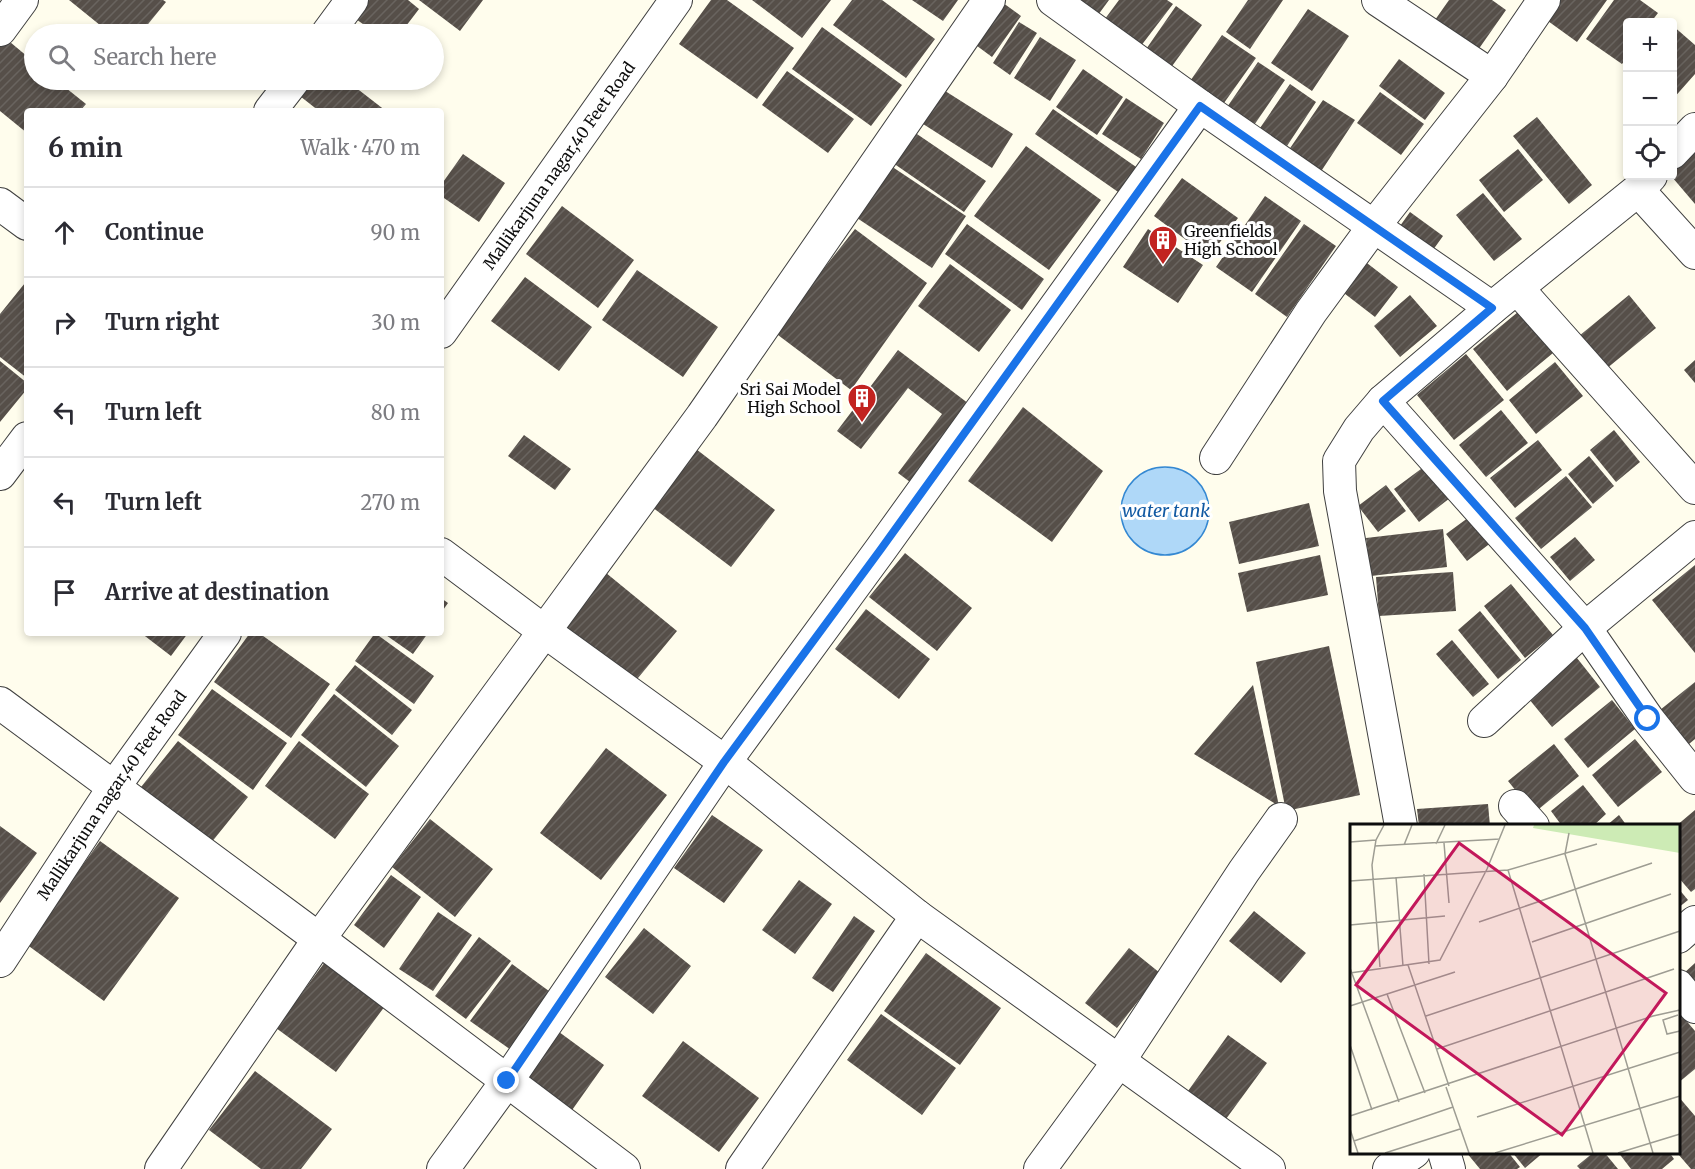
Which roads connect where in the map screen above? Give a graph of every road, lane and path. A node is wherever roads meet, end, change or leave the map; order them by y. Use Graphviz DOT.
graph roads {
  1 [pos="22,0"];
  2 [pos="352,0"];
  3 [pos="676,0"];
  4 [pos="989,0"];
  5 [pos="1053,0"];
  6 [pos="1378,0"];
  7 [pos="1544,0"];
  8 [pos="334,24"];
  9 [pos="0,30"];
  10 [pos="1492,75"];
  11 [pos="286,90"];
  12 [pos="1200,106"];
  13 [pos="272,108"];
  14 [pos="1695,129"];
  15 [pos="1677,148"];
  16 [pos="1645,183"];
  17 [pos="0,204"];
  18 [pos="24,222"];
  19 [pos="1374,226"];
  20 [pos="1695,253"];
  21 [pos="1516,288"];
  22 [pos="1492,308"];
  23 [pos="444,328"];
  24 [pos="1383,401"];
  25 [pos="24,442"];
  26 [pos="1216,458"];
  27 [pos="0,474"];
  28 [pos="1695,488"];
  29 [pos="1695,537"];
  30 [pos="444,556"];
  31 [pos="1585,628"];
  32 [pos="544,631"];
  33 [pos="223,636"];
  34 [pos="0,703"];
  35 [pos="1484,721"];
  36 [pos="724,762"];
  37 [pos="1695,778"];
  38 [pos="114,787"];
  39 [pos="1281,819"];
  40 [pos="1401,824"];
  41 [pos="917,916"];
  42 [pos="1695,922"];
  43 [pos="1680,935"];
  44 [pos="319,939"];
  45 [pos="0,962"];
  46 [pos="1680,988"];
  47 [pos="1695,1007"];
  48 [pos="1119,1061"];
  49 [pos="507,1081"];
  50 [pos="1411,1154"];
  51 [pos="1445,1154"];
  52 [pos="161,1169"];
  53 [pos="443,1169"];
  54 [pos="624,1169"];
  55 [pos="742,1169"];
  56 [pos="1041,1169"];
  57 [pos="1269,1169"];
  58 [pos="1389,1169"];
  59 [pos="1449,1169"];
  1 -- 9 [label="street"];
  2 -- 8 [label="street"];
  3 -- 23 [label="street, Mallikarjuna nagar,40 Feet Road"];
  4 -- 32 [label="street"];
  5 -- 12 [label="street"];
  6 -- 10 [label="street"];
  7 -- 10 [label="street"];
  10 -- 19 [label="street"];
  11 -- 13 [label="street"];
  12 -- 19 [label="street"];
  12 -- 36 [label="street"];
  14 -- 15 [label="street"];
  16 -- 20 [label="street"];
  16 -- 21 [label="street"];
  17 -- 18 [label="street"];
  19 -- 22 [label="street"];
  19 -- 26 [label="street"];
  21 -- 22 [label="street"];
  21 -- 28 [label="street"];
  22 -- 24 [label="street"];
  24 -- 31 [label="street"];
  24 -- 40 [label="street"];
  25 -- 27 [label="street"];
  29 -- 31 [label="street"];
  30 -- 32 [label="street"];
  31 -- 35 [label="street"];
  31 -- 37 [label="street"];
  32 -- 36 [label="street"];
  32 -- 44 [label="street"];
  33 -- 38 [label="street, Mallikarjuna nagar,40 Feet Road"];
  34 -- 38 [label="street"];
  36 -- 41 [label="street"];
  36 -- 49 [label="street"];
  38 -- 44 [label="street"];
  38 -- 45 [label="street, Mallikarjuna nagar,40 Feet Road"];
  39 -- 48 [label="street"];
  41 -- 48 [label="street"];
  41 -- 55 [label="street"];
  42 -- 43 [label="street"];
  44 -- 49 [label="street"];
  44 -- 52 [label="street"];
  46 -- 47 [label="street"];
  48 -- 56 [label="street"];
  48 -- 57 [label="street"];
  49 -- 53 [label="street"];
  49 -- 54 [label="street"];
  50 -- 58 [label="street"];
  51 -- 59 [label="street"];
}
